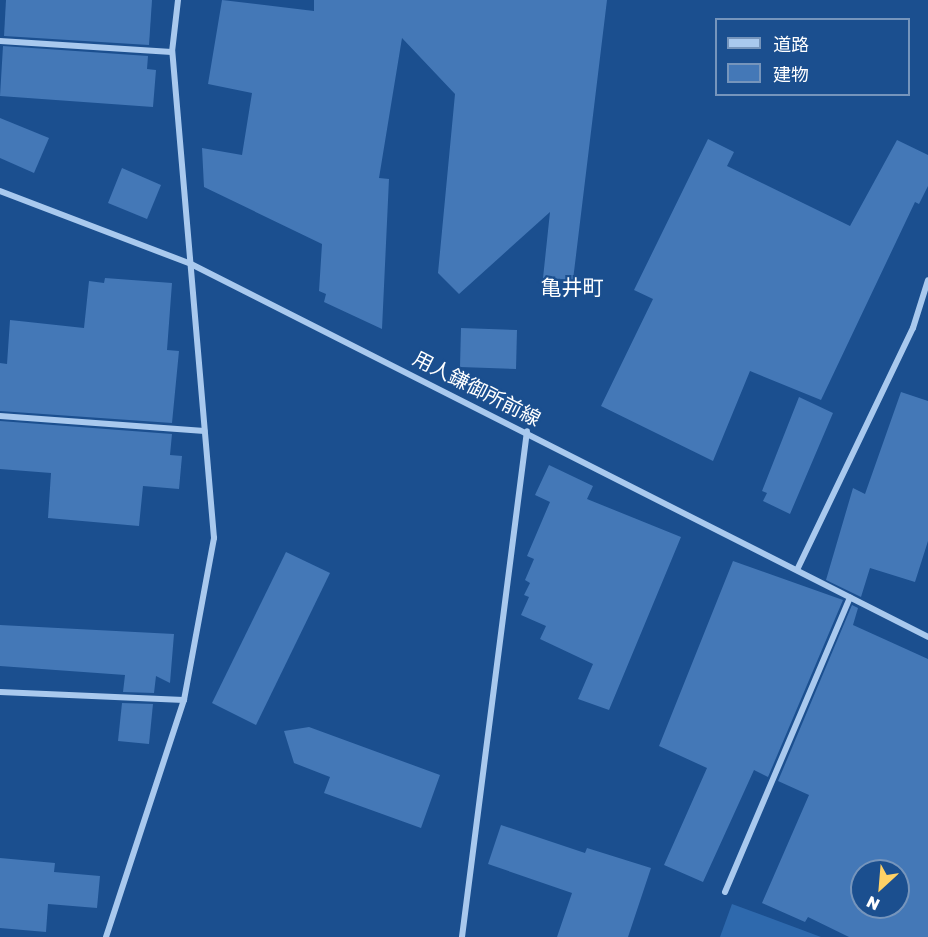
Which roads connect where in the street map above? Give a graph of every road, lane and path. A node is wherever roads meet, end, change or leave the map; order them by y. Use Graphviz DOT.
graph roads {
  1 [pos="178,0"];
  2 [pos="0,41"];
  3 [pos="172,52"];
  4 [pos="0,191"];
  5 [pos="191,264"];
  6 [pos="928,280"];
  7 [pos="0,416"];
  8 [pos="204,431"];
  9 [pos="527,431"];
  10 [pos="797,570"];
  11 [pos="850,597"];
  12 [pos="928,637"];
  13 [pos="0,692"];
  14 [pos="184,700"];
  15 [pos="725,892"];
  16 [pos="106,937"];
  17 [pos="462,937"];
  1 -- 3 [label="street"];
  2 -- 3 [label="street"];
  3 -- 5 [label="street"];
  4 -- 5 [label="street, 用人鎌御所前線"];
  5 -- 8 [label="street"];
  5 -- 9 [label="street, 用人鎌御所前線"];
  6 -- 10 [label="street"];
  7 -- 8 [label="street"];
  8 -- 14 [label="street"];
  9 -- 10 [label="street, 用人鎌御所前線"];
  9 -- 17 [label="street"];
  10 -- 11 [label="street, 用人鎌御所前線"];
  11 -- 12 [label="street, 用人鎌御所前線"];
  11 -- 15 [label="street"];
  13 -- 14 [label="street"];
  14 -- 16 [label="street"];
}
